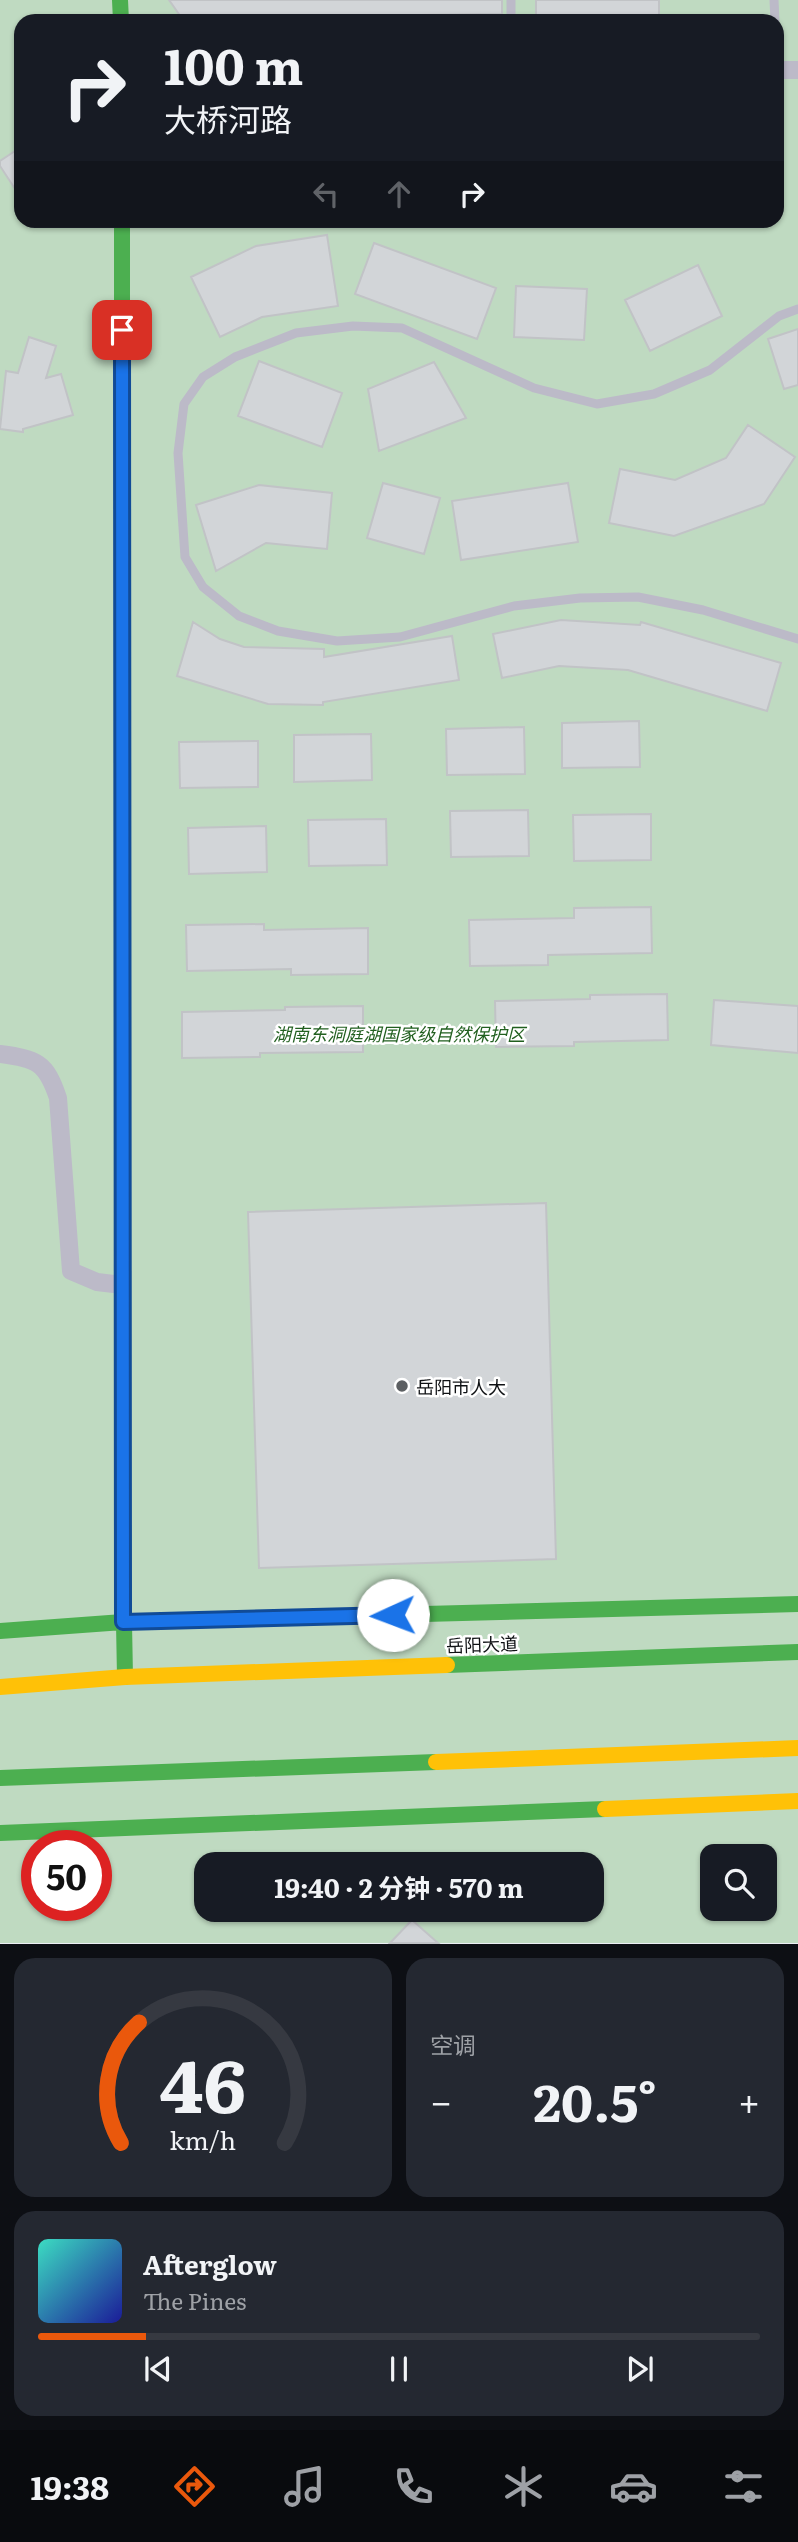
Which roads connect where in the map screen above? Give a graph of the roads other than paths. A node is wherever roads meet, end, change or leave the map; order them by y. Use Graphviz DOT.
graph roads {
  1 [pos="122,228"];
  2 [pos="798,309"];
  3 [pos="798,639"];
  4 [pos="0,1054"];
  5 [pos="122,1285"];
  6 [pos="798,1604"];
  7 [pos="123,1622"];
  8 [pos="0,1631"];
  9 [pos="798,1652"];
  10 [pos="125,1676"];
  11 [pos="0,1686"];
  12 [pos="798,1748"];
  13 [pos="0,1778"];
  14 [pos="798,1801"];
  15 [pos="0,1833"];
  1 -- 5 [label="main road"];
  2 -- 3 [label="lane"];
  4 -- 5 [label="street"];
  5 -- 7 [label="main road"];
  6 -- 7 [label="main road"];
  7 -- 8 [label="main road"];
  7 -- 10 [label="main road"];
  9 -- 10 [label="main road, 岳阳大道"];
  10 -- 11 [label="main road, 岳阳大道"];
  12 -- 13 [label="main road"];
  14 -- 15 [label="main road"];
}
